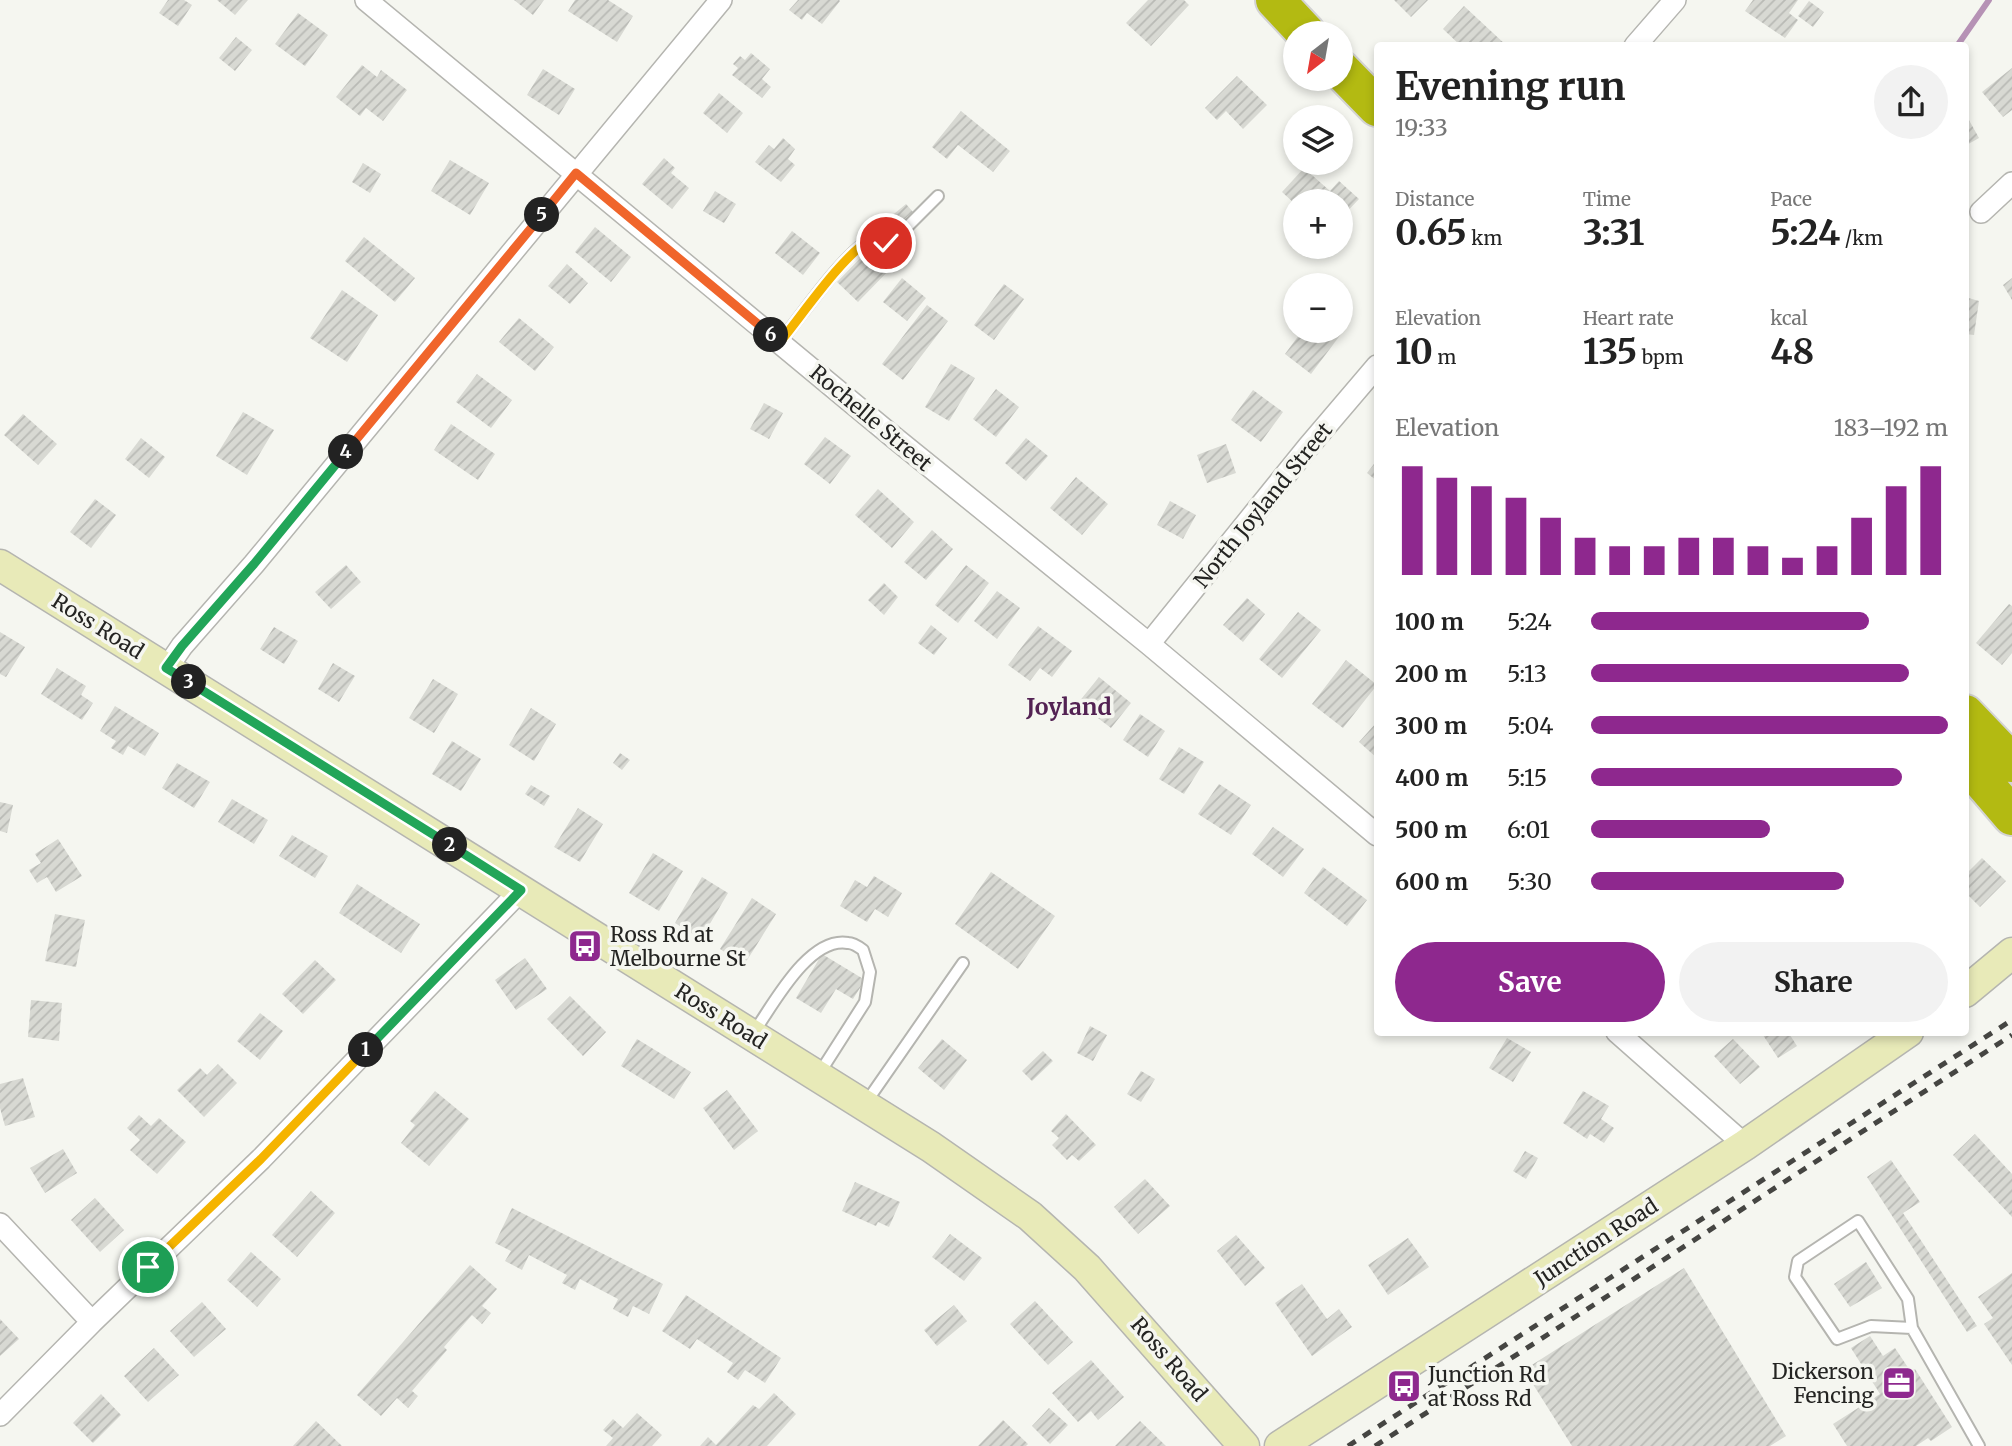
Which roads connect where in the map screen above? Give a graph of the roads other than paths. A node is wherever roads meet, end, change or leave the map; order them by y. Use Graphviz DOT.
graph roads {
  1 [pos="366,0"];
  2 [pos="721,0"];
  3 [pos="1275,0"];
  4 [pos="1675,0"];
  5 [pos="1295,21"];
  6 [pos="1638,42"];
  7 [pos="1353,82"];
  8 [pos="1374,104"];
  9 [pos="576,173"];
  10 [pos="2012,183"];
  11 [pos="938,196"];
  12 [pos="1982,212"];
  13 [pos="780,342"];
  14 [pos="1374,370"];
  15 [pos="0,565"];
  16 [pos="1149,644"];
  17 [pos="166,668"];
  18 [pos="1969,717"];
  19 [pos="2012,763"];
  20 [pos="1969,766"];
  21 [pos="2012,816"];
  22 [pos="1374,832"];
  23 [pos="521,890"];
  24 [pos="2012,953"];
  25 [pos="963,962"];
  26 [pos="1969,989"];
  27 [pos="752,1035"];
  28 [pos="1622,1036"];
  29 [pos="1902,1036"];
  30 [pos="817,1076"];
  31 [pos="864,1105"];
  32 [pos="1745,1145"];
  33 [pos="0,1224"];
  34 [pos="92,1322"];
  35 [pos="1912,1328"];
  36 [pos="0,1415"];
  37 [pos="1244,1446"];
  38 [pos="1280,1446"];
  39 [pos="1979,1446"];
  1 -- 9 [label="street, Rochelle Street"];
  2 -- 9 [label="street"];
  3 -- 5 [label="highway"];
  4 -- 6 [label="street"];
  7 -- 8 [label="highway"];
  9 -- 13 [label="street, Rochelle Street"];
  9 -- 17 [label="street"];
  10 -- 12 [label="street"];
  11 -- 13 [label="lane"];
  13 -- 16 [label="street, Rochelle Street"];
  14 -- 16 [label="street, North Joyland Street"];
  15 -- 17 [label="street, Ross Road"];
  16 -- 22 [label="street, Rochelle Street"];
  17 -- 23 [label="street, Ross Road"];
  18 -- 19 [label="highway"];
  20 -- 21 [label="highway"];
  23 -- 27 [label="street, Ross Road"];
  23 -- 34 [label="street"];
  24 -- 26 [label="street"];
  25 -- 31 [label="lane"];
  27 -- 30 [label="street, Ross Road"];
  27 -- 30 [label="lane"];
  28 -- 32 [label="street"];
  29 -- 32 [label="street, Junction Road"];
  30 -- 31 [label="street, Ross Road"];
  31 -- 37 [label="street, Ross Road"];
  32 -- 38 [label="street, Junction Road"];
  33 -- 34 [label="street"];
  34 -- 36 [label="street"];
  35 -- 35 [label="lane"];
  35 -- 39 [label="lane"];
}
